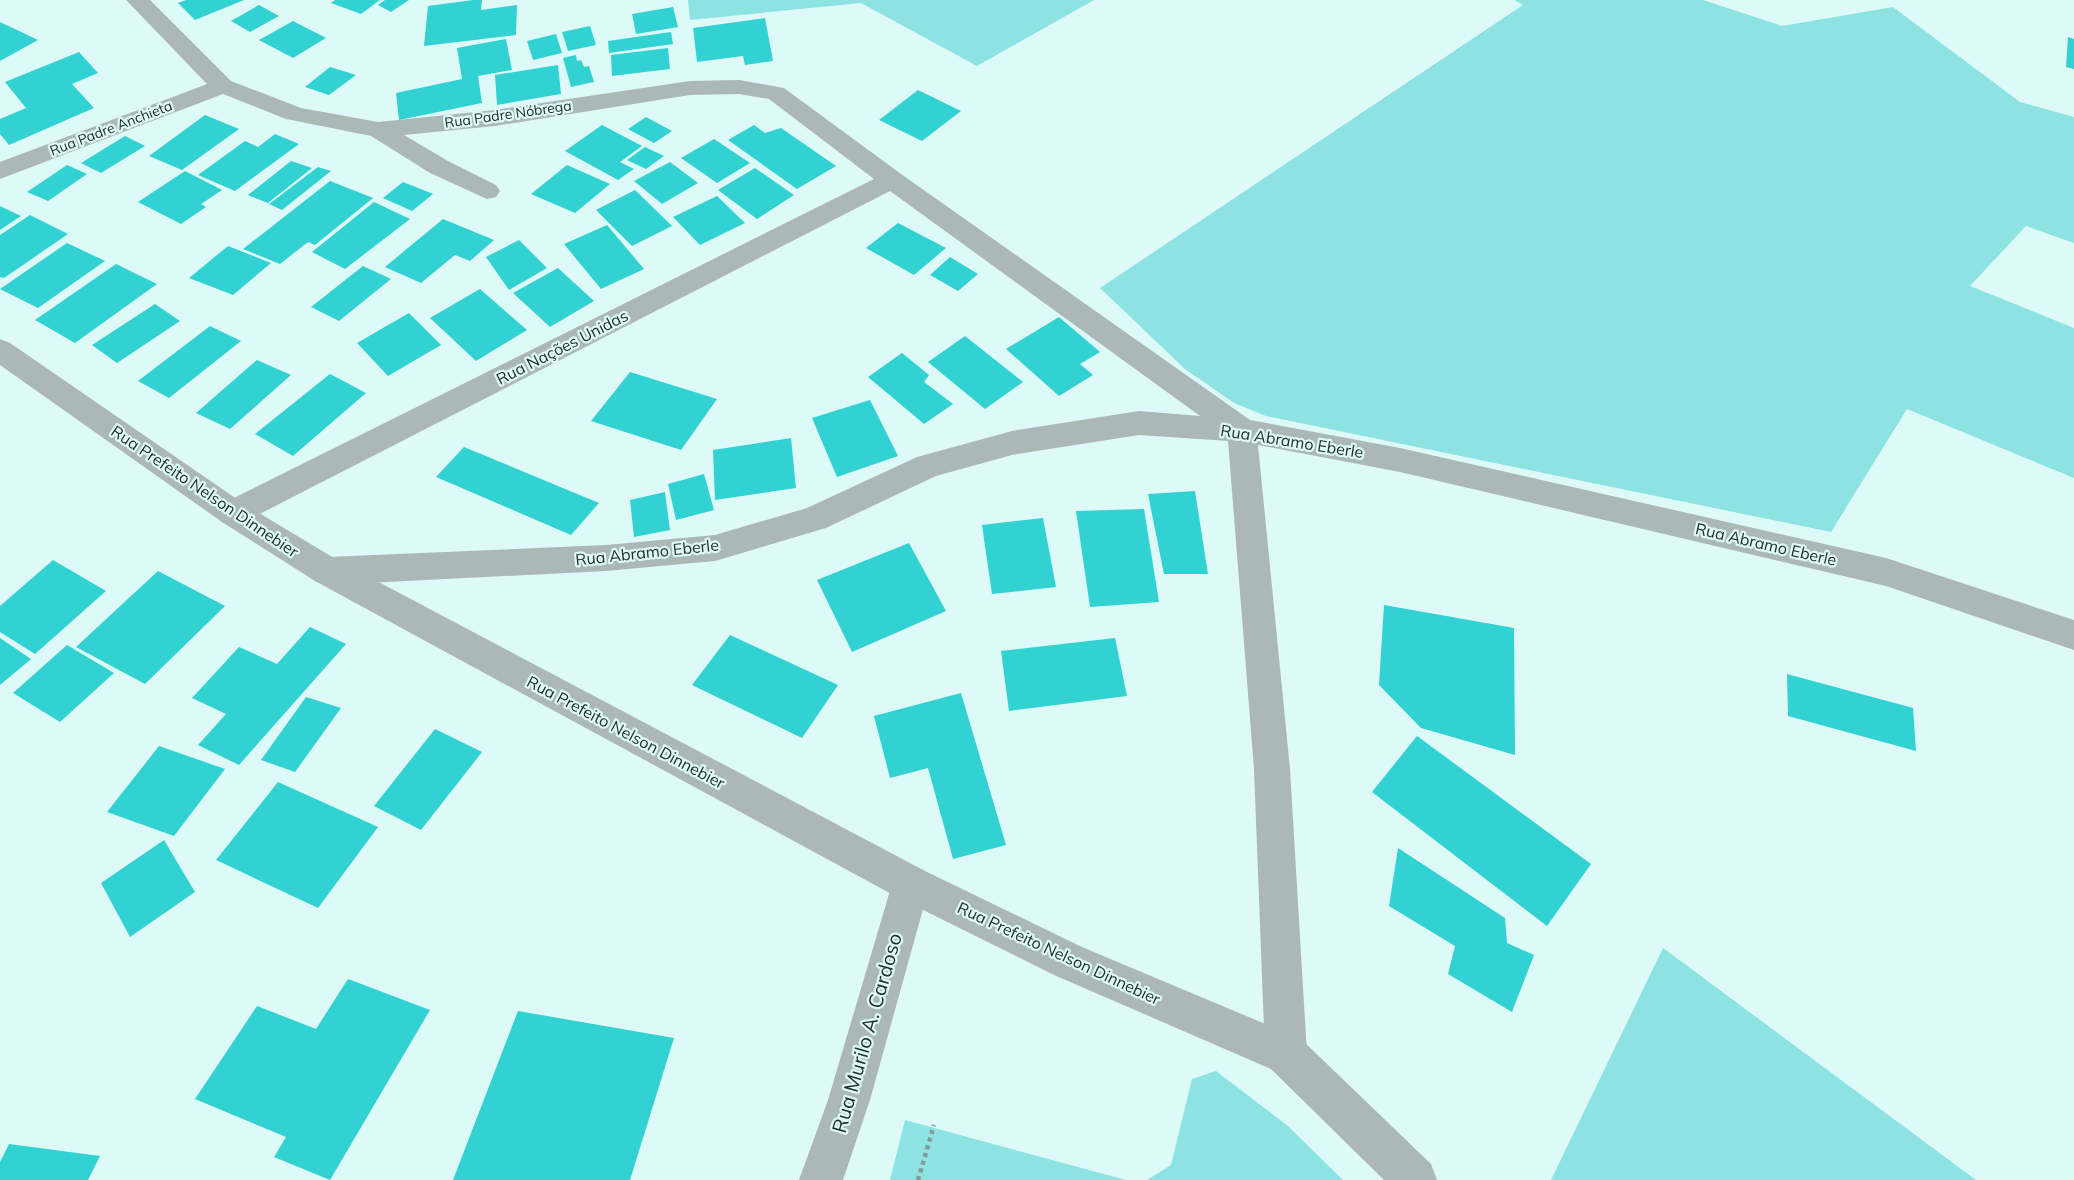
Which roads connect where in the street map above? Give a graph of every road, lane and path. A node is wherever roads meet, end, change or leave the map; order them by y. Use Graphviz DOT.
graph roads {
  1 [pos="137,0"];
  2 [pos="223,86"];
  3 [pos="378,130"];
  4 [pos="0,171"];
  5 [pos="892,180"];
  6 [pos="488,191"];
  7 [pos="0,350"];
  8 [pos="1242,430"];
  9 [pos="233,513"];
  10 [pos="327,572"];
  11 [pos="2074,635"];
  12 [pos="911,884"];
  13 [pos="1286,1054"];
  14 [pos="934,1125"];
  15 [pos="821,1180"];
  16 [pos="918,1180"];
  17 [pos="1415,1180"];
  1 -- 2 [label="street, Rua Padre Nóbrega"];
  2 -- 3 [label="street, Rua Padre Nóbrega"];
  2 -- 4 [label="street, Rua Padre Anchieta"];
  3 -- 5 [label="street, Rua Padre Nóbrega"];
  3 -- 6 [label="street"];
  5 -- 8 [label="street, Rua Padre Nóbrega"];
  5 -- 9 [label="street, Rua Nações Unidas"];
  7 -- 9 [label="street, Rua Prefeito Nelson Dinnebier"];
  8 -- 10 [label="street, Rua Abramo Eberle"];
  8 -- 11 [label="street, Rua Abramo Eberle"];
  8 -- 13 [label="street"];
  9 -- 10 [label="street, Rua Prefeito Nelson Dinnebier"];
  10 -- 12 [label="street, Rua Prefeito Nelson Dinnebier"];
  12 -- 13 [label="street, Rua Prefeito Nelson Dinnebier"];
  12 -- 15 [label="street, Rua Murilo A. Cardoso"];
  13 -- 17 [label="street"];
  14 -- 16 [label="path"];
}
